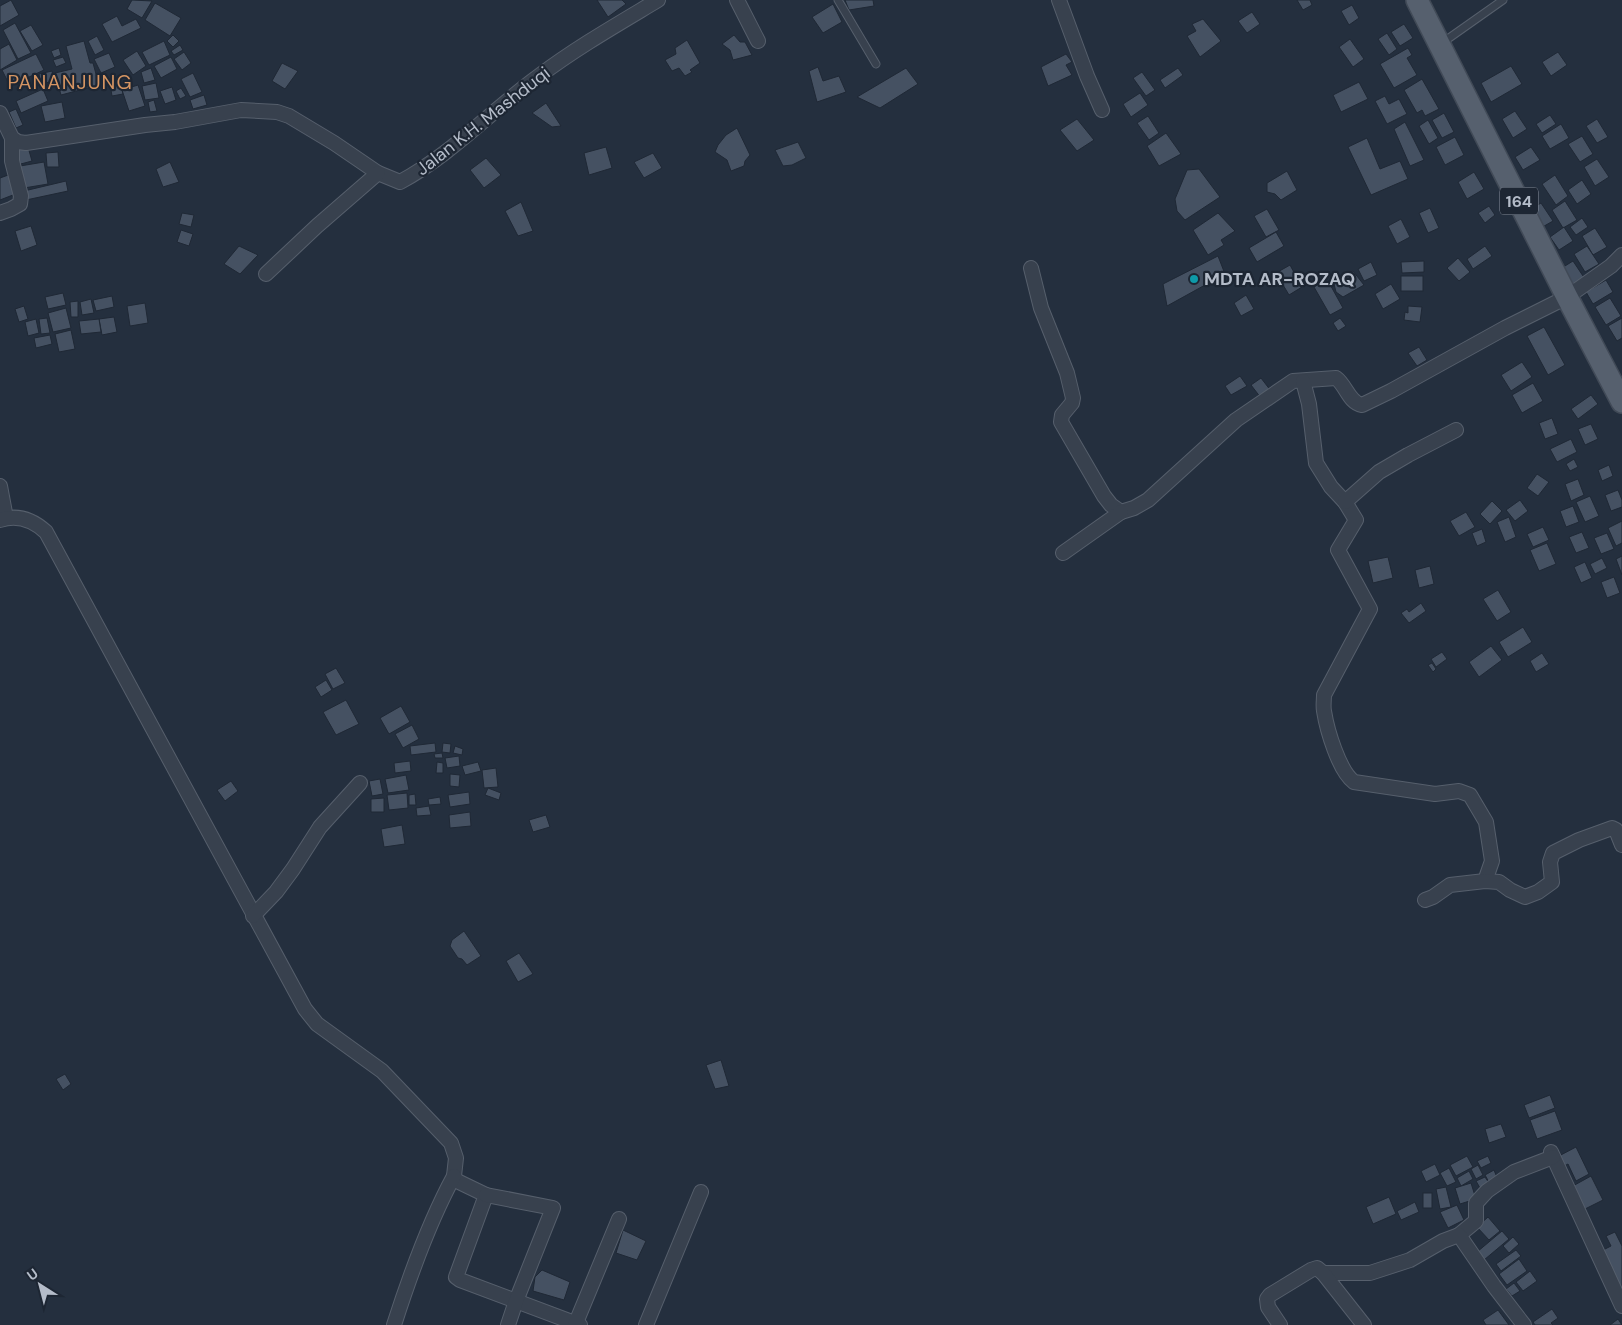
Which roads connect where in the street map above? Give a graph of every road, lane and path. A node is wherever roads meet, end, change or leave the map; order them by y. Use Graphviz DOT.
graph roads {
  1 [pos="658,0"];
  2 [pos="737,0"];
  3 [pos="838,0"];
  4 [pos="1060,0"];
  5 [pos="1417,0"];
  6 [pos="1503,0"];
  7 [pos="758,41"];
  8 [pos="1440,45"];
  9 [pos="876,64"];
  10 [pos="1102,110"];
  11 [pos="0,113"];
  12 [pos="12,138"];
  13 [pos="378,172"];
  14 [pos="0,213"];
  15 [pos="1622,255"];
  16 [pos="1031,268"];
  17 [pos="266,274"];
  18 [pos="1567,297"];
  19 [pos="1302,381"];
  20 [pos="1622,402"];
  21 [pos="1456,430"];
  22 [pos="0,486"];
  23 [pos="1345,502"];
  24 [pos="1121,512"];
  25 [pos="3,519"];
  26 [pos="1063,553"];
  27 [pos="360,783"];
  28 [pos="1622,845"];
  29 [pos="1485,880"];
  30 [pos="1425,900"];
  31 [pos="253,916"];
  32 [pos="454,1176"];
  33 [pos="701,1192"];
  34 [pos="486,1195"];
  35 [pos="619,1219"];
  36 [pos="1459,1235"];
  37 [pos="1323,1273"];
  38 [pos="516,1302"];
  39 [pos="1622,1306"];
  40 [pos="394,1325"];
  41 [pos="508,1325"];
  42 [pos="577,1325"];
  43 [pos="646,1325"];
  44 [pos="1280,1325"];
  45 [pos="1364,1325"];
  46 [pos="1524,1325"];
  1 -- 13 [label="street, Jalan K.H. Mashduqi"];
  2 -- 7 [label="street"];
  3 -- 9 [label="lane"];
  4 -- 10 [label="street"];
  5 -- 8 [label="main road, 164"];
  6 -- 8 [label="lane"];
  8 -- 18 [label="main road, 164"];
  11 -- 12 [label="street"];
  12 -- 13 [label="street, Jalan K.H. Mashduqi"];
  12 -- 14 [label="street"];
  13 -- 17 [label="street"];
  15 -- 18 [label="street"];
  16 -- 24 [label="street"];
  18 -- 19 [label="street"];
  18 -- 20 [label="main road, 164"];
  19 -- 23 [label="street"];
  19 -- 24 [label="street"];
  21 -- 23 [label="street"];
  22 -- 25 [label="street"];
  23 -- 29 [label="street"];
  24 -- 26 [label="street"];
  25 -- 31 [label="street"];
  27 -- 31 [label="street"];
  28 -- 29 [label="street"];
  29 -- 30 [label="street"];
  31 -- 32 [label="street"];
  32 -- 34 [label="street"];
  32 -- 40 [label="street"];
  33 -- 43 [label="street"];
  34 -- 38 [label="street"];
  34 -- 38 [label="street"];
  35 -- 42 [label="street"];
  36 -- 37 [label="street"];
  36 -- 39 [label="street"];
  36 -- 46 [label="street"];
  37 -- 44 [label="street"];
  37 -- 45 [label="street"];
  38 -- 41 [label="street"];
  38 -- 42 [label="street"];
}
